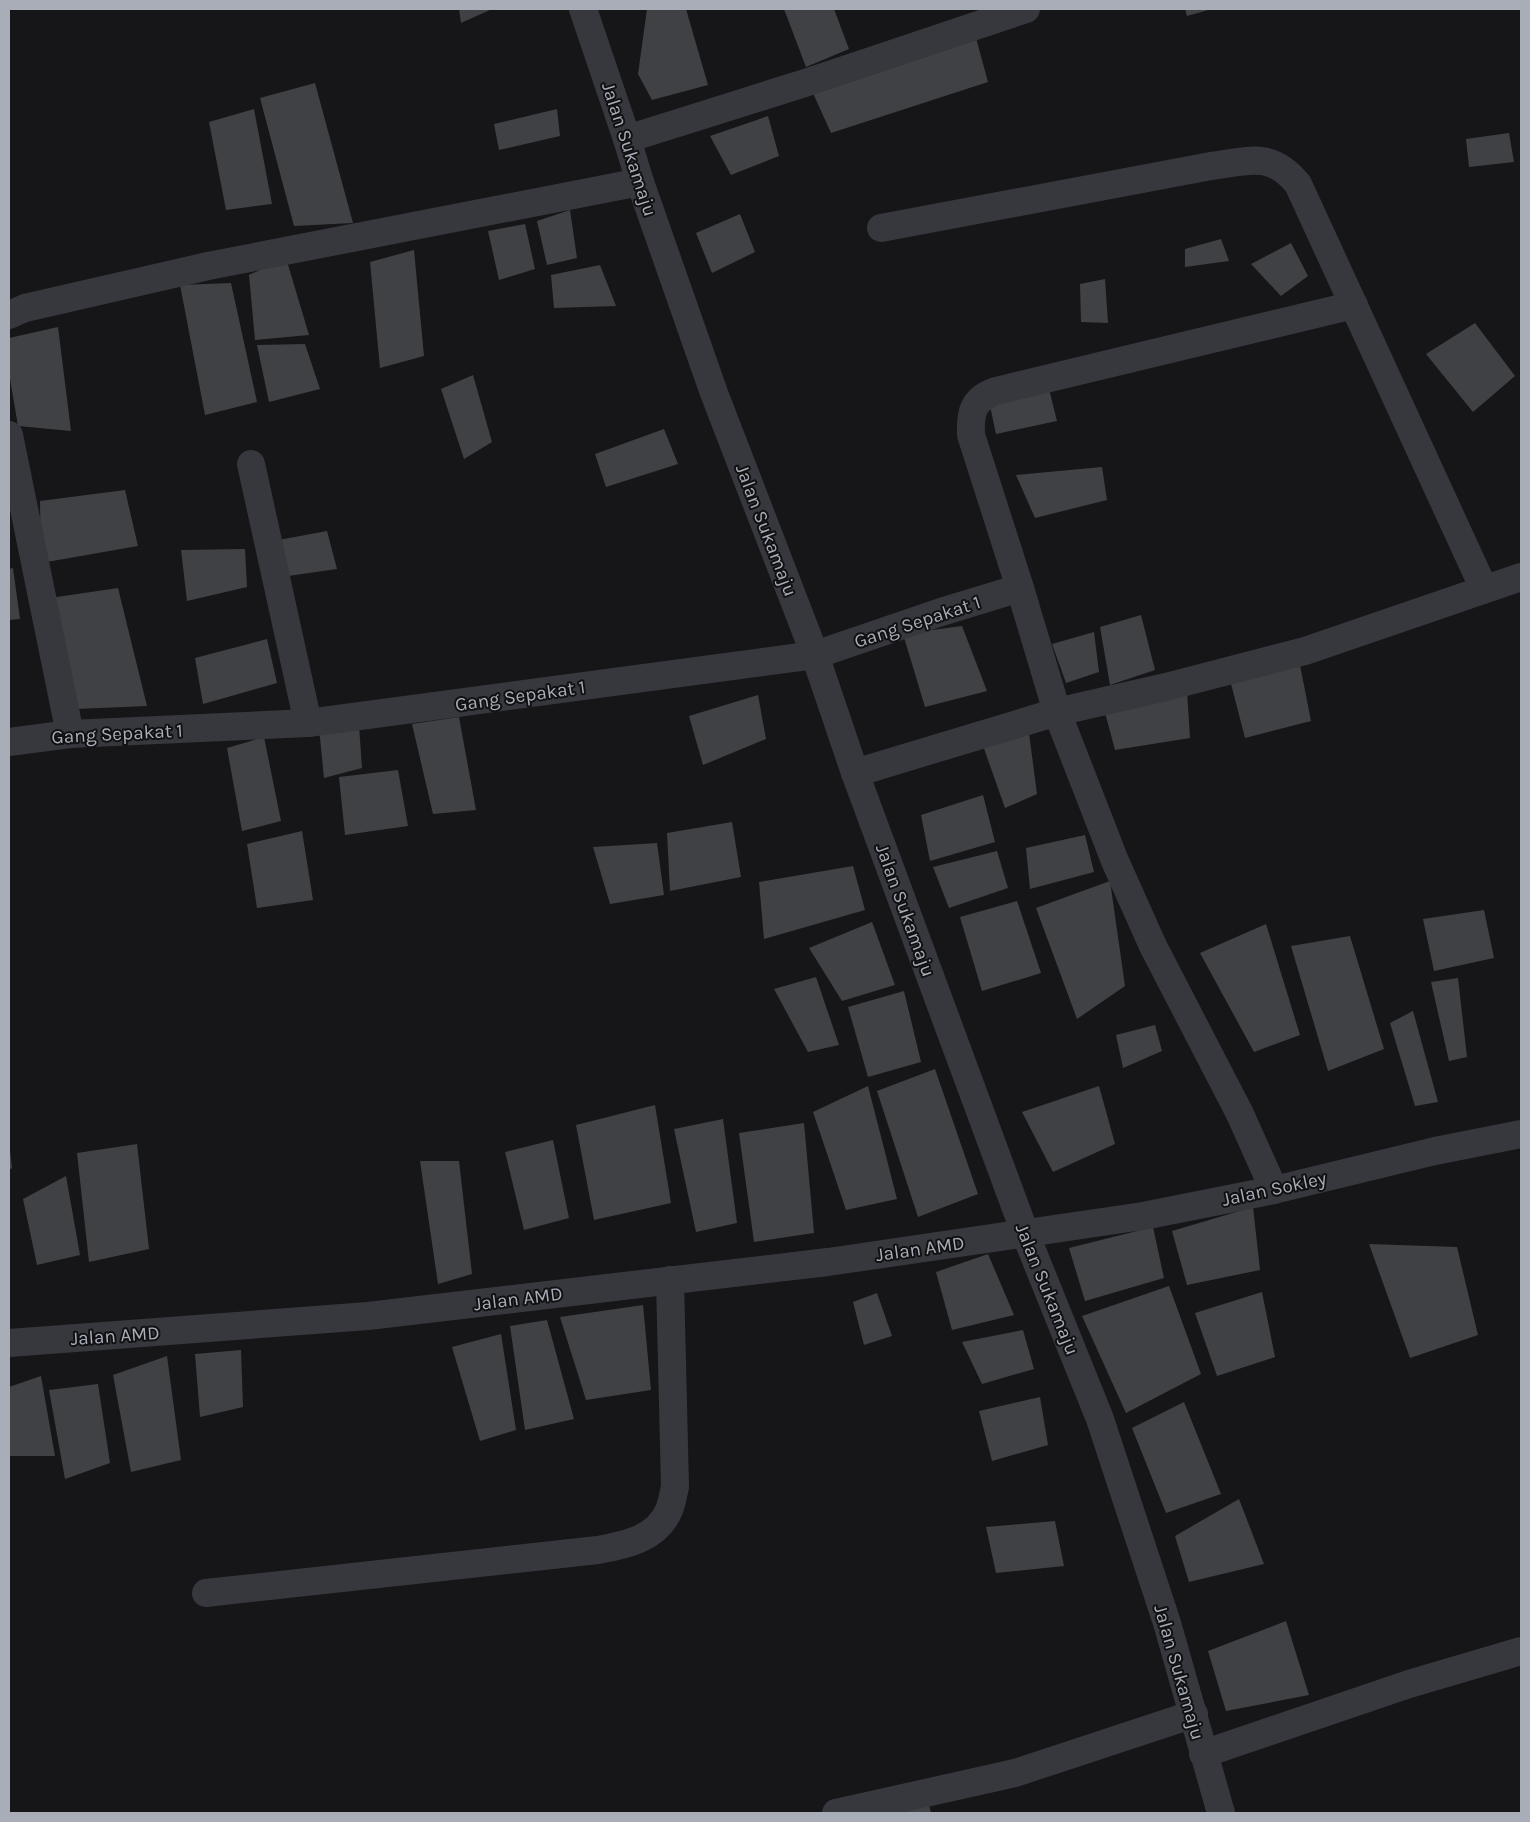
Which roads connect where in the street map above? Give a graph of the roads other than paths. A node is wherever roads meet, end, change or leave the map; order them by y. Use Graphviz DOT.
graph roads {
  1 [pos="583,9"];
  2 [pos="1026,9"];
  3 [pos="627,139"];
  4 [pos="640,182"];
  5 [pos="881,228"];
  6 [pos="1354,305"];
  7 [pos="9,316"];
  8 [pos="9,435"];
  9 [pos="251,464"];
  10 [pos="1521,577"];
  11 [pos="1020,588"];
  12 [pos="1484,589"];
  13 [pos="815,655"];
  14 [pos="1058,712"];
  15 [pos="308,723"];
  16 [pos="70,734"];
  17 [pos="9,742"];
  18 [pos="855,773"];
  19 [pos="1521,1134"];
  20 [pos="1274,1190"];
  21 [pos="1025,1233"];
  22 [pos="670,1280"];
  23 [pos="9,1343"];
  24 [pos="206,1593"];
  25 [pos="1521,1651"];
  26 [pos="1194,1714"];
  27 [pos="1203,1754"];
  28 [pos="836,1813"];
  29 [pos="1221,1813"];
  1 -- 3 [label="street, Jalan Sukamaju"];
  2 -- 3 [label="street"];
  3 -- 4 [label="street, Jalan Sukamaju"];
  4 -- 7 [label="street"];
  4 -- 13 [label="street, Jalan Sukamaju"];
  5 -- 6 [label="street"];
  6 -- 11 [label="street"];
  6 -- 12 [label="street"];
  8 -- 16 [label="street"];
  9 -- 15 [label="street"];
  10 -- 12 [label="street"];
  11 -- 13 [label="street, Gang Sepakat 1"];
  11 -- 14 [label="street"];
  12 -- 14 [label="street"];
  13 -- 15 [label="street, Gang Sepakat 1"];
  13 -- 18 [label="street, Jalan Sukamaju"];
  14 -- 18 [label="street"];
  14 -- 20 [label="street"];
  15 -- 16 [label="street, Gang Sepakat 1"];
  16 -- 17 [label="street, Gang Sepakat 1"];
  18 -- 21 [label="street, Jalan Sukamaju"];
  19 -- 20 [label="street, Jalan Sokley"];
  20 -- 21 [label="street, Jalan Sokley"];
  21 -- 22 [label="street, Jalan AMD"];
  21 -- 26 [label="street, Jalan Sukamaju"];
  22 -- 23 [label="street, Jalan AMD"];
  22 -- 24 [label="street"];
  25 -- 27 [label="street"];
  26 -- 27 [label="street, Jalan Sukamaju"];
  26 -- 28 [label="street"];
  27 -- 29 [label="street, Jalan Sukamaju"];
}
